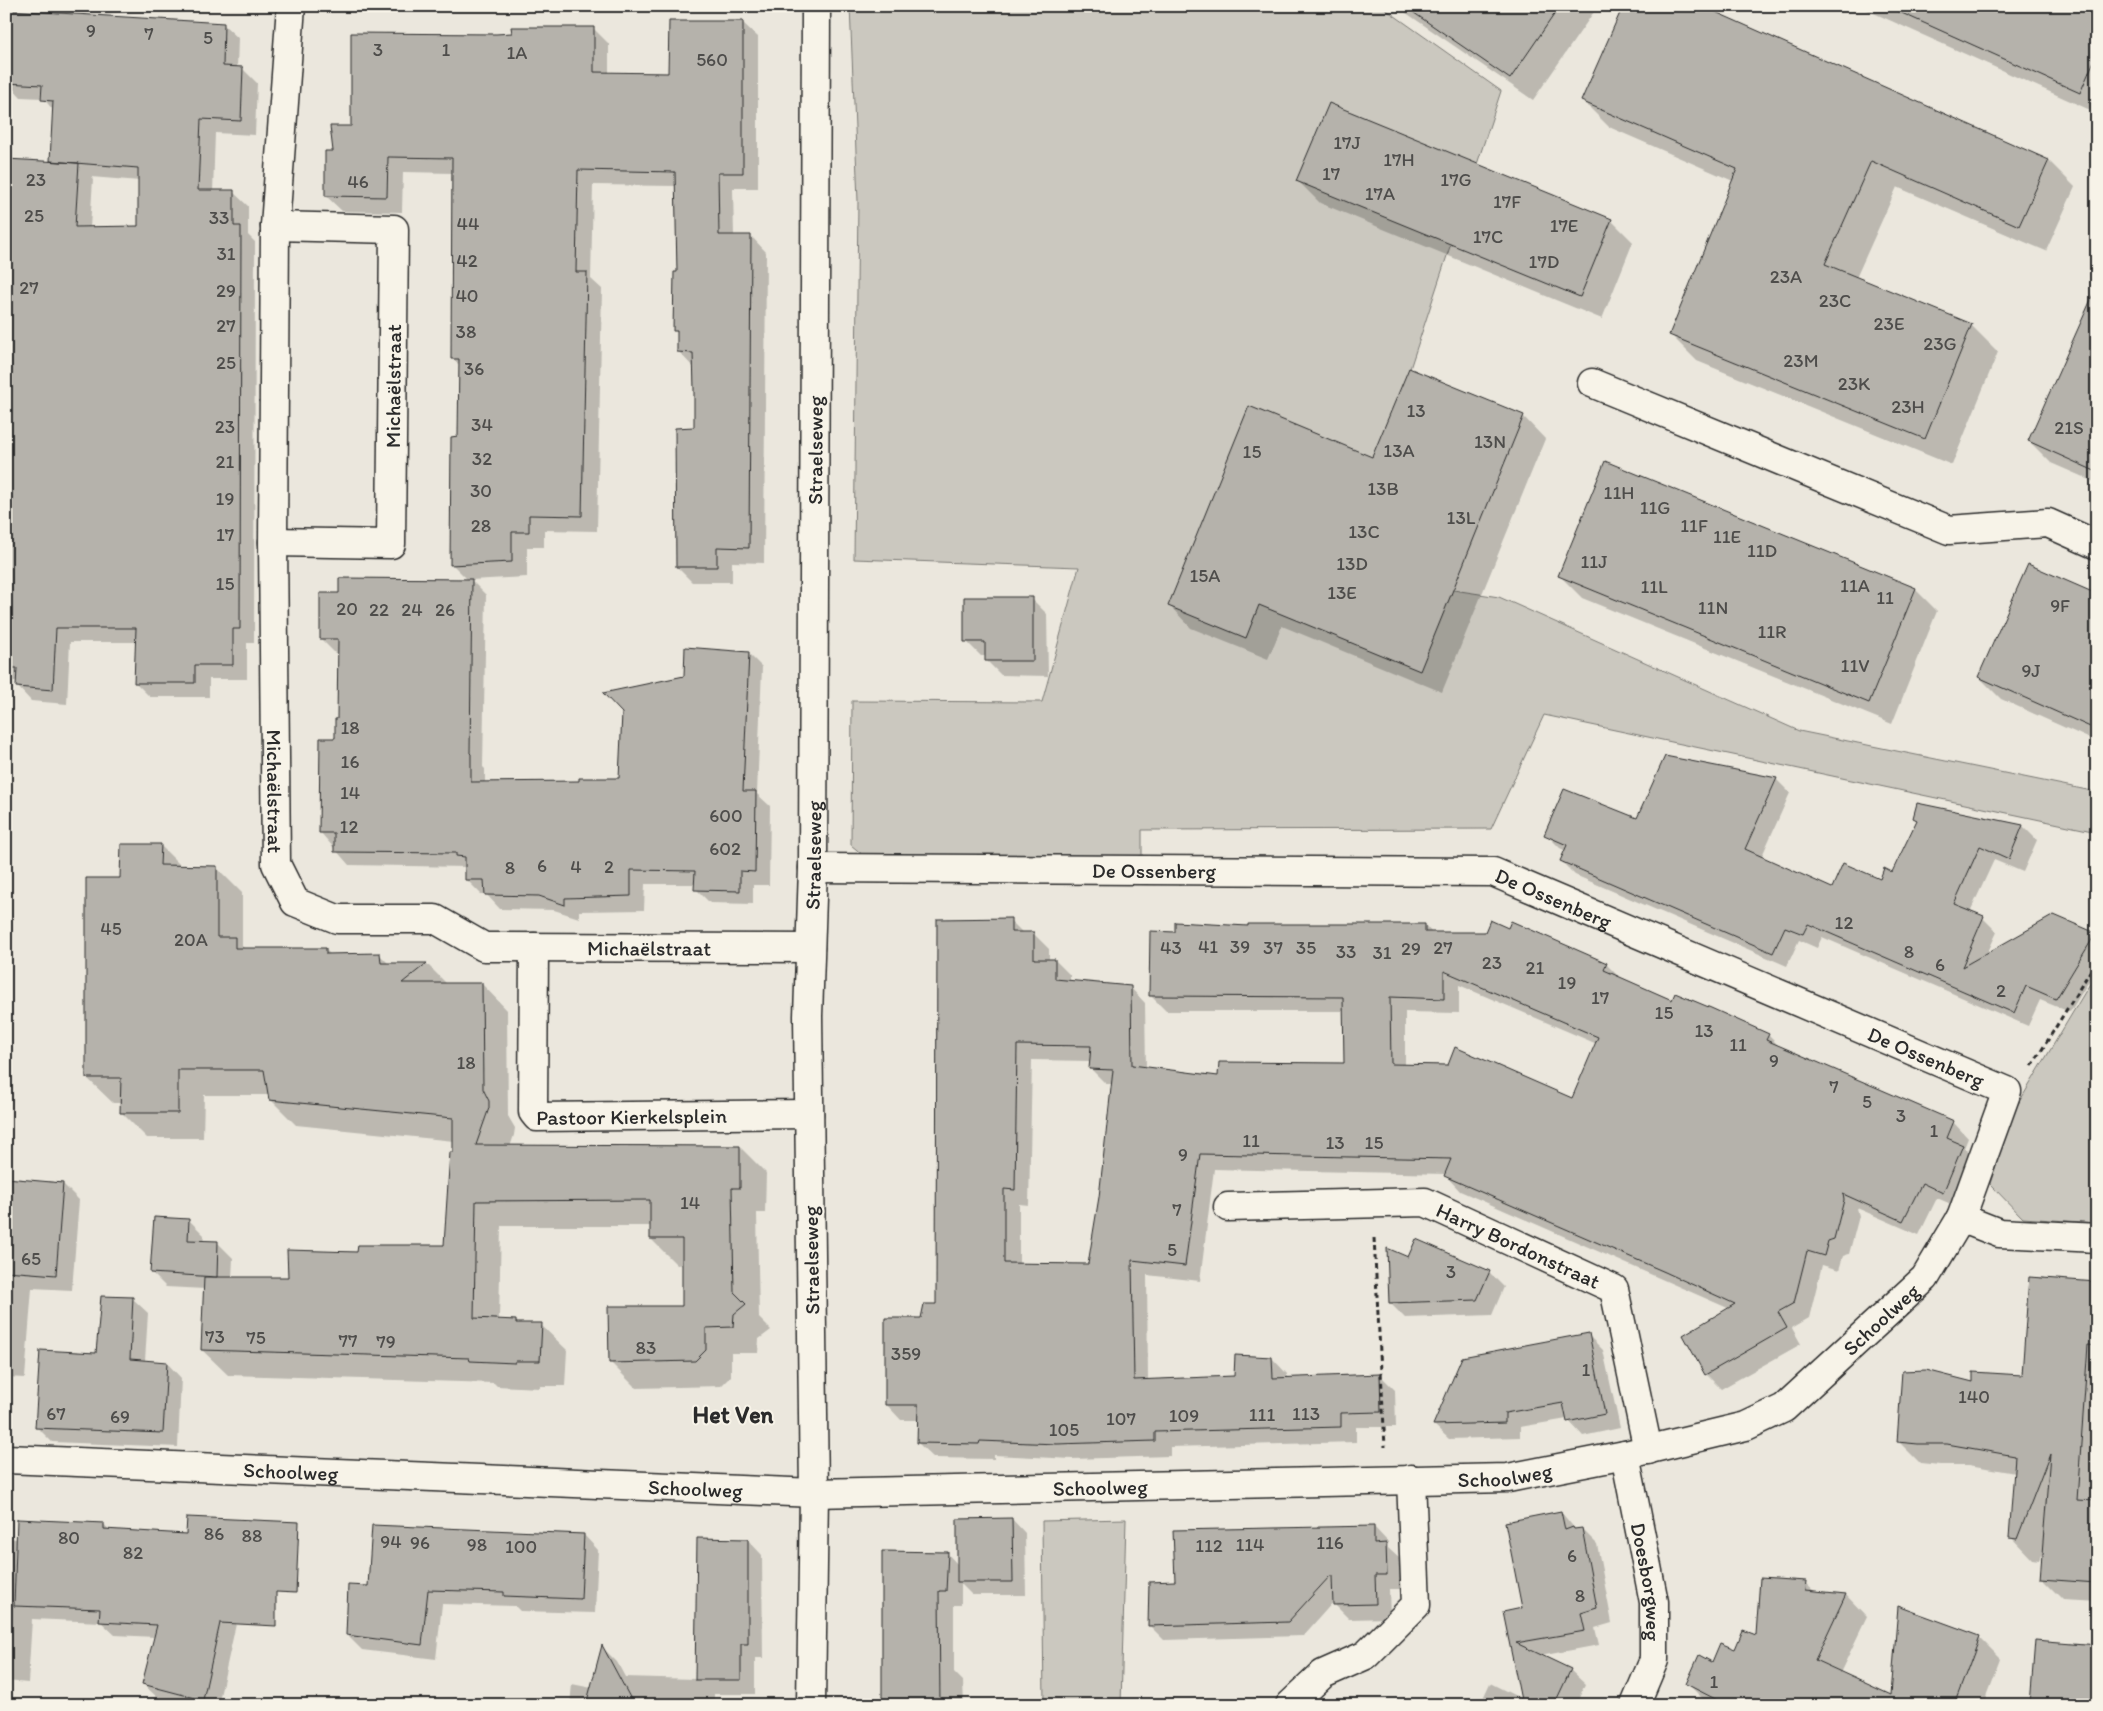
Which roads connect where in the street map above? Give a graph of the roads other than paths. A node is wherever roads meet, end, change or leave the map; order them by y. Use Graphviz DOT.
graph roads {
  1 [pos="291,6"];
  2 [pos="816,6"];
  3 [pos="275,226"];
  4 [pos="1592,383"];
  5 [pos="273,542"];
  6 [pos="2097,545"];
  7 [pos="812,868"];
  8 [pos="534,947"];
  9 [pos="810,948"];
  10 [pos="809,1114"];
  11 [pos="1228,1207"];
  12 [pos="1961,1218"];
  13 [pos="2097,1238"];
  14 [pos="1637,1453"];
  15 [pos="6,1459"];
  16 [pos="1399,1480"];
  17 [pos="814,1493"];
  18 [pos="811,1705"];
  19 [pos="1290,1705"];
  20 [pos="1635,1705"];
  1 -- 3 [label="street, Michaëlstraat"];
  2 -- 7 [label="street, Straelseweg"];
  3 -- 5 [label="street, Michaëlstraat"];
  3 -- 5 [label="street, Michaëlstraat"];
  4 -- 6 [label="street"];
  5 -- 8 [label="street, Michaëlstraat"];
  7 -- 9 [label="street, Straelseweg"];
  7 -- 12 [label="street, De Ossenberg"];
  8 -- 9 [label="street, Michaëlstraat"];
  8 -- 10 [label="street, Pastoor Kierkelsplein"];
  9 -- 10 [label="street, Straelseweg"];
  10 -- 17 [label="street, Straelseweg"];
  11 -- 14 [label="street, Harry Bordonstraat"];
  12 -- 13 [label="street"];
  12 -- 14 [label="street, Schoolweg"];
  14 -- 16 [label="street, Schoolweg"];
  14 -- 20 [label="street, Doesborgweg"];
  15 -- 17 [label="street, Schoolweg"];
  16 -- 17 [label="street, Schoolweg"];
  16 -- 19 [label="street"];
  17 -- 18 [label="street, Straelseweg"];
}
